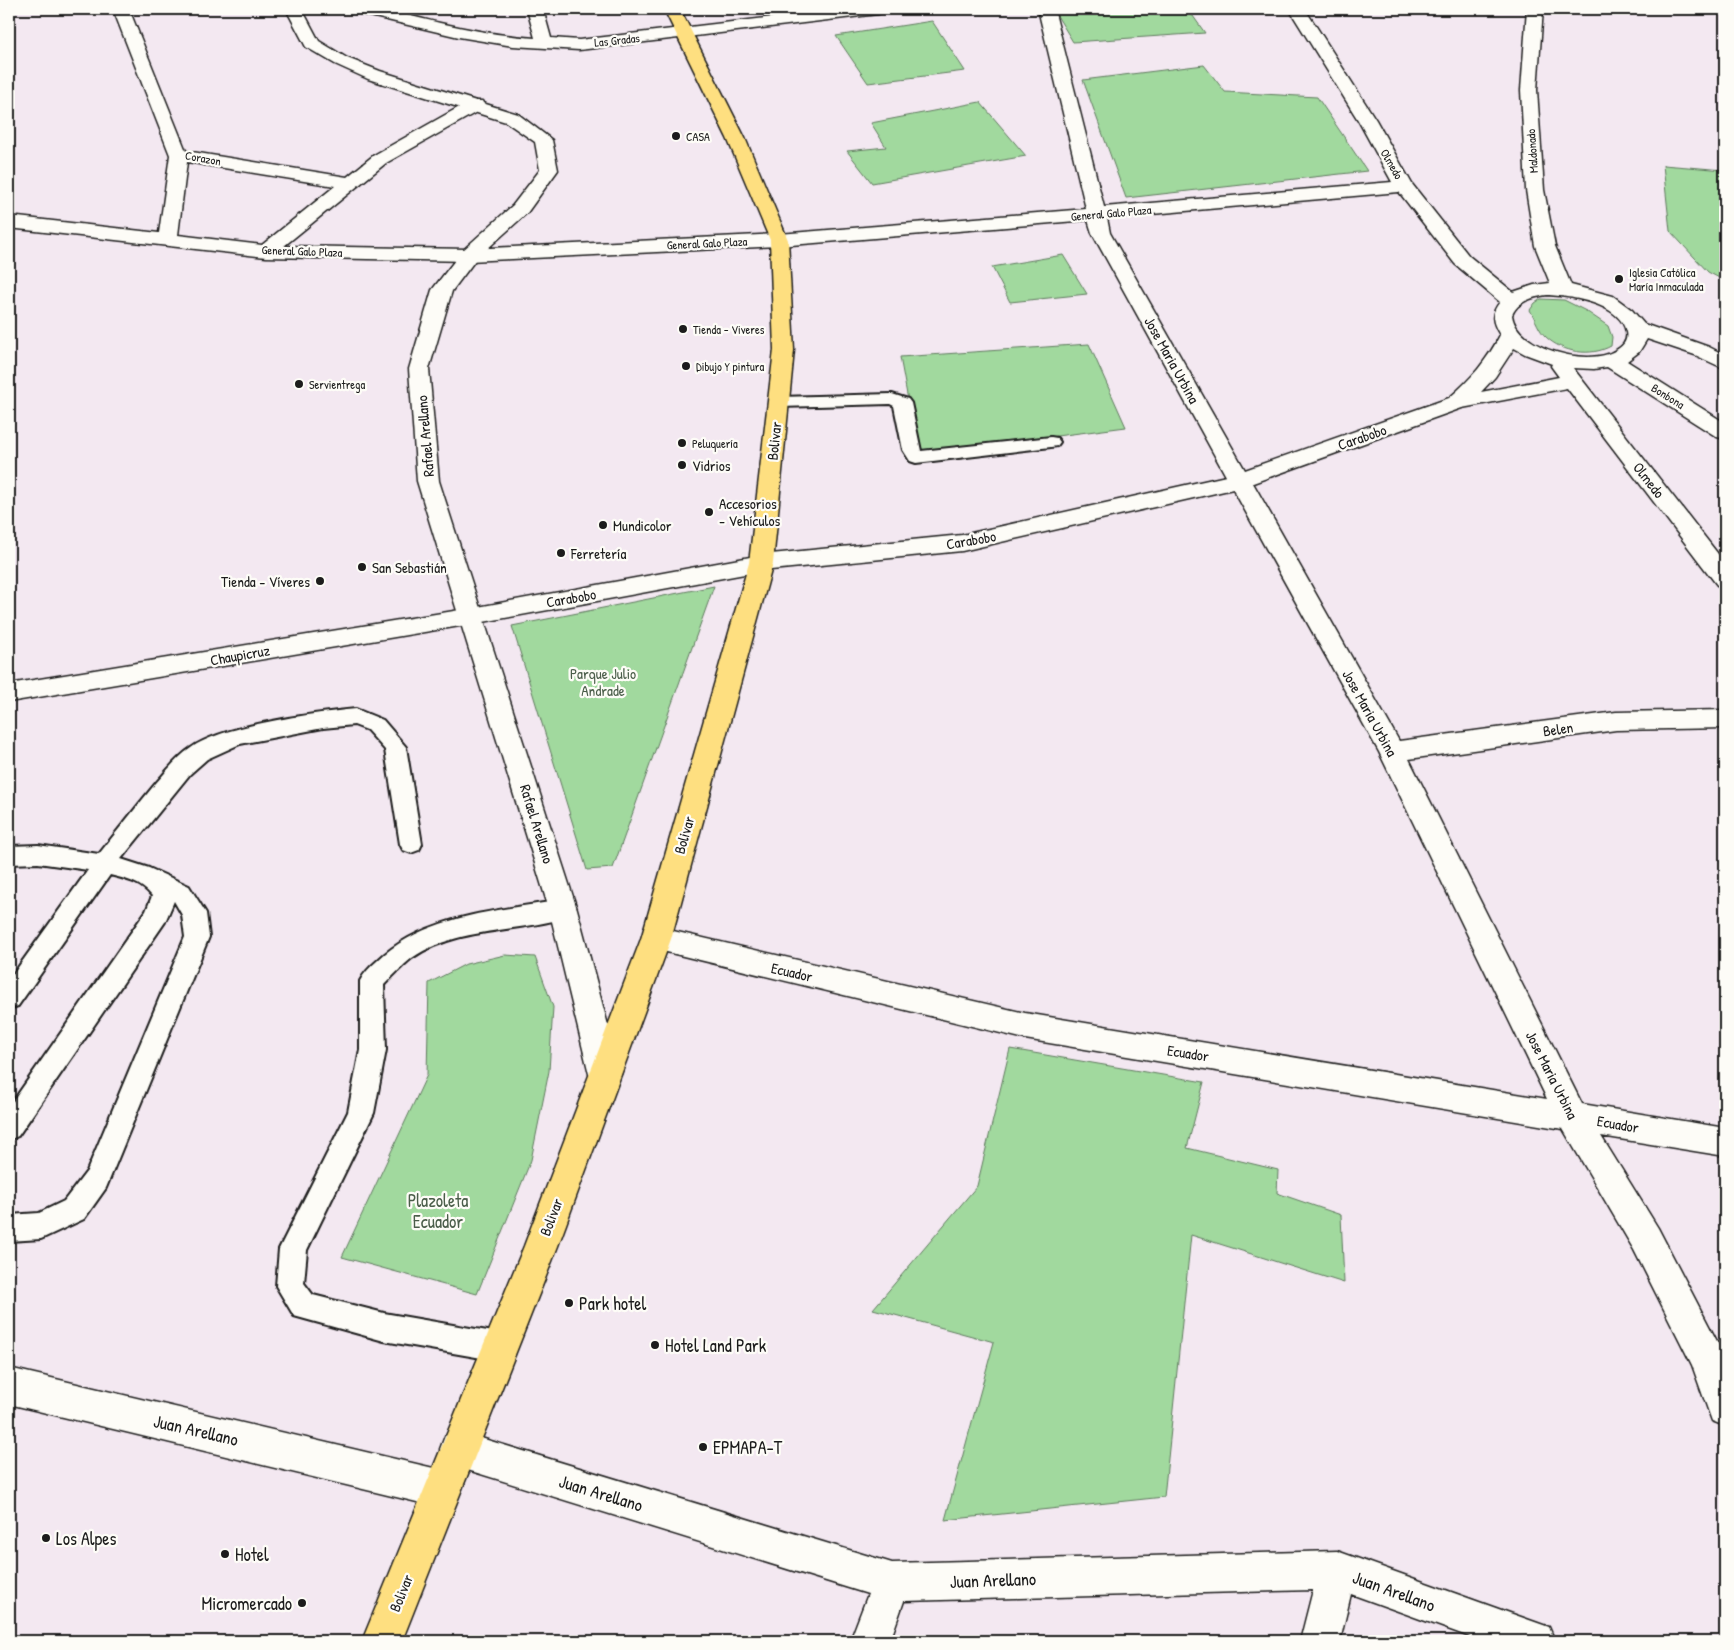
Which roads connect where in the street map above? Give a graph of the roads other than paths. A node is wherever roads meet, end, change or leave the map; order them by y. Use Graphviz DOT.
graph roads {
  1 [pos="121,9"];
  2 [pos="294,9"];
  3 [pos="358,9"];
  4 [pos="535,9"];
  5 [pos="672,9"];
  6 [pos="878,9"];
  7 [pos="1046,9"];
  8 [pos="1298,9"];
  9 [pos="1535,9"];
  10 [pos="684,33"];
  11 [pos="544,42"];
  12 [pos="476,105"];
  13 [pos="179,154"];
  14 [pos="351,182"];
  15 [pos="1404,186"];
  16 [pos="1096,215"];
  17 [pos="9,222"];
  18 [pos="168,240"];
  19 [pos="779,240"];
  20 [pos="266,251"];
  21 [pos="469,255"];
  22 [pos="1563,290"];
  23 [pos="1510,300"];
  24 [pos="1636,328"];
  25 [pos="1510,334"];
  26 [pos="1555,358"];
  27 [pos="1610,360"];
  28 [pos="1725,363"];
  29 [pos="1573,381"];
  30 [pos="779,402"];
  31 [pos="1457,404"];
  32 [pos="1725,432"];
  33 [pos="1051,442"];
  34 [pos="1240,480"];
  35 [pos="761,564"];
  36 [pos="1725,579"];
  37 [pos="472,616"];
  38 [pos="9,694"];
  39 [pos="1725,719"];
  40 [pos="1392,752"];
  41 [pos="411,844"];
  42 [pos="9,855"];
  43 [pos="104,865"];
  44 [pos="151,880"];
  45 [pos="563,909"];
  46 [pos="656,939"];
  47 [pos="9,999"];
  48 [pos="605,1074"];
  49 [pos="1572,1116"];
  50 [pos="9,1128"];
  51 [pos="1725,1142"];
  52 [pos="9,1228"];
  53 [pos="499,1347"];
  54 [pos="9,1386"];
  55 [pos="1725,1408"];
  56 [pos="458,1449"];
  57 [pos="442,1489"];
  58 [pos="1337,1570"];
  59 [pos="892,1582"];
  60 [pos="382,1641"];
  61 [pos="870,1641"];
  62 [pos="1320,1641"];
  63 [pos="1535,1641"];
  1 -- 13 [label="street, Corazon"];
  2 -- 12 [label="street, Rafael Arellano"];
  3 -- 11 [label="street, Las Gradas"];
  4 -- 11 [label="street"];
  5 -- 10 [label="main road, Bolivar"];
  6 -- 10 [label="street, Las Gradas"];
  7 -- 16 [label="street, Jose Maria Urbina"];
  8 -- 15 [label="street, Olmedo"];
  9 -- 22 [label="street, Maldonado"];
  10 -- 11 [label="street, Las Gradas"];
  10 -- 19 [label="main road, Bolivar"];
  12 -- 14 [label="street"];
  12 -- 21 [label="street, Rafael Arellano"];
  13 -- 14 [label="street, Corazon"];
  13 -- 18 [label="street"];
  14 -- 20 [label="street"];
  15 -- 16 [label="street, General Galo Plaza"];
  15 -- 23 [label="street, Olmedo"];
  16 -- 19 [label="street, General Galo Plaza"];
  16 -- 34 [label="street, Jose Maria Urbina"];
  17 -- 18 [label="street, General Galo Plaza"];
  18 -- 20 [label="street, General Galo Plaza"];
  19 -- 21 [label="street, General Galo Plaza"];
  19 -- 30 [label="main road, Bolivar"];
  20 -- 21 [label="street, General Galo Plaza"];
  21 -- 37 [label="street, Rafael Arellano"];
  22 -- 23 [label="street"];
  22 -- 24 [label="street"];
  23 -- 25 [label="street"];
  24 -- 27 [label="street"];
  24 -- 28 [label="street"];
  25 -- 26 [label="street"];
  25 -- 31 [label="street, Carabobo"];
  26 -- 27 [label="street"];
  26 -- 29 [label="street, Olmedo"];
  27 -- 32 [label="street, Bonbona"];
  29 -- 31 [label="street, Carabobo"];
  29 -- 36 [label="street, Olmedo"];
  30 -- 33 [label="lane"];
  30 -- 35 [label="main road, Bolivar"];
  31 -- 34 [label="street, Carabobo"];
  34 -- 35 [label="street, Carabobo"];
  34 -- 40 [label="street, Jose Maria Urbina"];
  35 -- 37 [label="street, Carabobo"];
  35 -- 46 [label="main road, Bolivar"];
  37 -- 38 [label="street, Chaupicruz"];
  37 -- 45 [label="street, Rafael Arellano"];
  39 -- 40 [label="street, Belen"];
  40 -- 49 [label="street, Jose Maria Urbina"];
  41 -- 43 [label="lane"];
  42 -- 43 [label="lane"];
  43 -- 44 [label="lane"];
  43 -- 47 [label="lane"];
  44 -- 50 [label="lane"];
  44 -- 52 [label="lane"];
  45 -- 48 [label="street, Rafael Arellano"];
  45 -- 53 [label="lane"];
  46 -- 48 [label="main road, Bolivar"];
  46 -- 49 [label="street, Ecuador"];
  48 -- 53 [label="main road, Bolivar"];
  49 -- 51 [label="street, Ecuador"];
  49 -- 55 [label="street, Jose Maria Urbina"];
  53 -- 56 [label="main road, Bolivar"];
  54 -- 57 [label="street, Juan Arellano"];
  56 -- 57 [label="main road, Bolivar"];
  56 -- 59 [label="street, Juan Arellano"];
  57 -- 60 [label="main road, Bolivar"];
  58 -- 59 [label="street, Juan Arellano"];
  58 -- 62 [label="street"];
  58 -- 63 [label="street, Juan Arellano"];
  59 -- 61 [label="street"];
}
